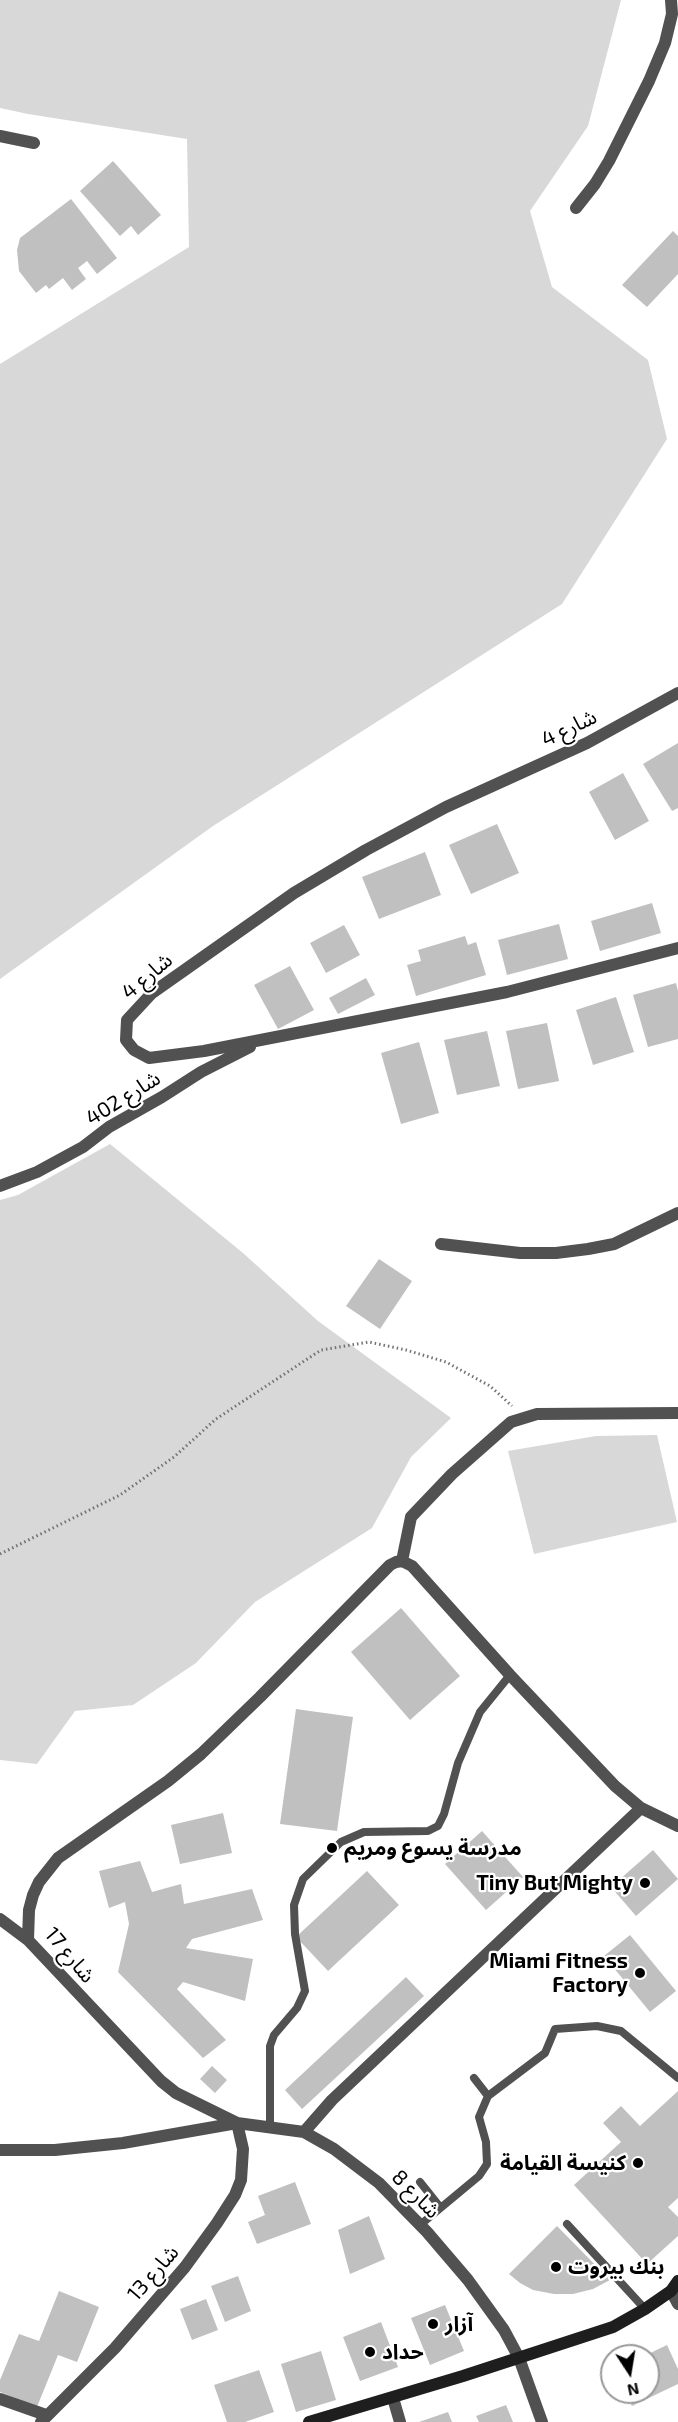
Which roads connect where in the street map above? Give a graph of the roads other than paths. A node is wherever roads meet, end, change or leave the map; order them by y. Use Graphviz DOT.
graph roads {
  1 [pos="670,0"];
  2 [pos="0,136"];
  3 [pos="34,143"];
  4 [pos="576,208"];
  5 [pos="678,693"];
  6 [pos="678,948"];
  7 [pos="264,1040"];
  8 [pos="0,1186"];
  9 [pos="678,1213"];
  10 [pos="441,1244"];
  11 [pos="678,1413"];
  12 [pos="402,1562"];
  13 [pos="510,1675"];
  14 [pos="641,1808"];
  15 [pos="678,1826"];
  16 [pos="0,1919"];
  17 [pos="28,1940"];
  18 [pos="474,2078"];
  19 [pos="678,2078"];
  20 [pos="488,2096"];
  21 [pos="237,2123"];
  22 [pos="270,2127"];
  23 [pos="304,2132"];
  24 [pos="0,2150"];
  25 [pos="420,2182"];
  26 [pos="440,2207"];
  27 [pos="567,2224"];
  28 [pos="420,2225"];
  29 [pos="674,2286"];
  30 [pos="678,2304"];
  31 [pos="645,2309"];
  32 [pos="519,2358"];
  33 [pos="393,2398"];
  34 [pos="0,2399"];
  35 [pos="43,2419"];
  36 [pos="309,2422"];
  37 [pos="400,2422"];
  38 [pos="542,2422"];
  1 -- 4 [label="street"];
  2 -- 3 [label="street"];
  5 -- 7 [label="street, شارع 4"];
  6 -- 7 [label="street, شارع 4"];
  7 -- 8 [label="street, شارع 402"];
  9 -- 10 [label="street"];
  11 -- 12 [label="street"];
  12 -- 13 [label="street"];
  12 -- 17 [label="street, شارع 17"];
  13 -- 14 [label="street"];
  13 -- 22 [label="lane"];
  14 -- 15 [label="street"];
  14 -- 23 [label="street"];
  16 -- 17 [label="street"];
  17 -- 21 [label="street, شارع 17"];
  18 -- 20 [label="lane"];
  19 -- 20 [label="lane"];
  20 -- 26 [label="lane"];
  21 -- 22 [label="street, شارع 8"];
  21 -- 24 [label="street"];
  21 -- 35 [label="street, شارع 13"];
  22 -- 23 [label="street, شارع 8"];
  23 -- 28 [label="street, شارع 8"];
  25 -- 26 [label="lane"];
  26 -- 28 [label="lane"];
  27 -- 31 [label="lane"];
  28 -- 32 [label="street, شارع 8"];
  29 -- 30 [label="street"];
  29 -- 31 [label="street"];
  31 -- 32 [label="street"];
  32 -- 33 [label="street"];
  32 -- 38 [label="street, شارع 8"];
  33 -- 36 [label="street"];
  33 -- 37 [label="street"];
  34 -- 35 [label="street"];
}
